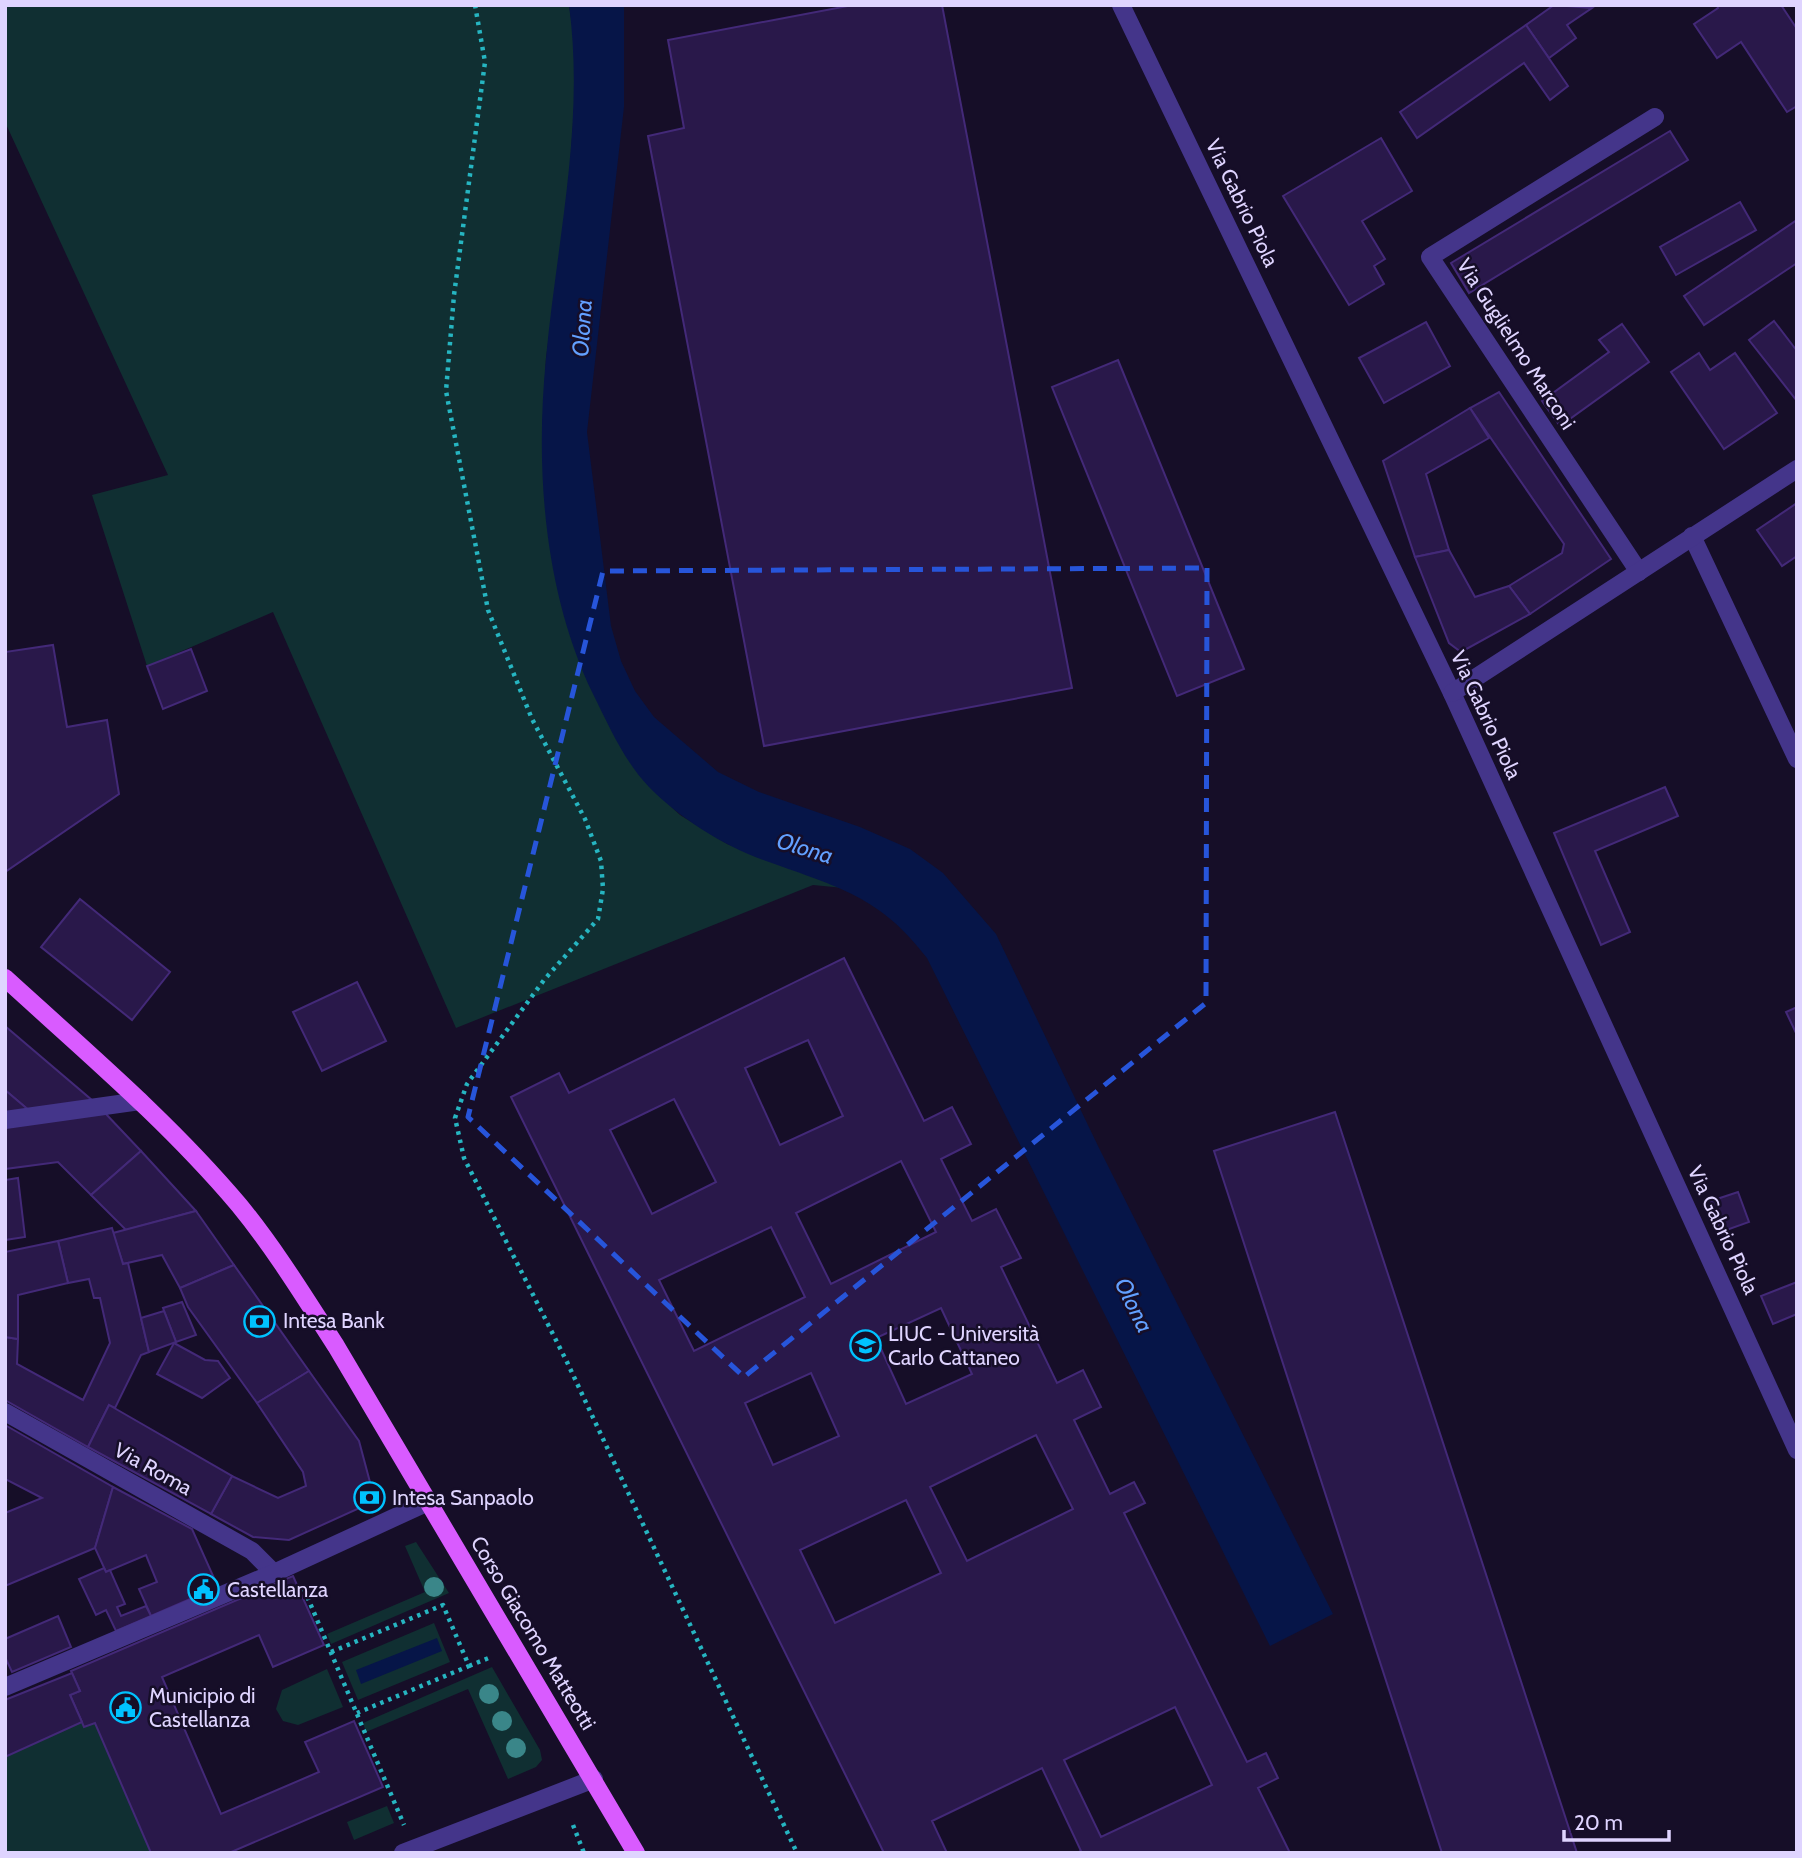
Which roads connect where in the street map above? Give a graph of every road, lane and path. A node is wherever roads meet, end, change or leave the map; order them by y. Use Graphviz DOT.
graph roads {
  1 [pos="475,5"];
  2 [pos="1121,5"];
  3 [pos="1654,117"];
  4 [pos="1797,469"];
  5 [pos="1692,536"];
  6 [pos="1639,572"];
  7 [pos="1451,693"];
  8 [pos="1797,759"];
  9 [pos="5,978"];
  10 [pos="140,1101"];
  11 [pos="5,1120"];
  12 [pos="5,1412"];
  13 [pos="1796,1446"];
  14 [pos="428,1503"];
  15 [pos="274,1573"];
  16 [pos="302,1584"];
  17 [pos="450,1602"];
  18 [pos="443,1605"];
  19 [pos="484,1645"];
  20 [pos="331,1652"];
  21 [pos="491,1657"];
  22 [pos="469,1666"];
  23 [pos="498,1668"];
  24 [pos="5,1686"];
  25 [pos="357,1713"];
  26 [pos="594,1779"];
  27 [pos="573,1825"];
  28 [pos="428,1843"];
  29 [pos="403,1853"];
  30 [pos="584,1853"];
  31 [pos="636,1853"];
  32 [pos="797,1853"];
  1 -- 32 [label="path"];
  2 -- 7 [label="street, Via Gabrio Piola"];
  3 -- 6 [label="street, Via Guglielmo Marconi"];
  4 -- 5 [label="street"];
  5 -- 6 [label="street"];
  5 -- 8 [label="street"];
  6 -- 7 [label="street"];
  7 -- 13 [label="street, Via Gabrio Piola"];
  9 -- 10 [label="main road, Corso Giacomo Matteotti"];
  10 -- 11 [label="street"];
  10 -- 14 [label="main road, Corso Giacomo Matteotti"];
  12 -- 15 [label="street, Via Roma"];
  14 -- 15 [label="street"];
  14 -- 26 [label="main road, Corso Giacomo Matteotti"];
  15 -- 24 [label="street"];
  16 -- 20 [label="path"];
  17 -- 18 [label="path"];
  18 -- 20 [label="path"];
  18 -- 22 [label="path"];
  19 -- 21 [label="path"];
  20 -- 25 [label="path"];
  21 -- 22 [label="path"];
  21 -- 23 [label="path"];
  22 -- 25 [label="path"];
  25 -- 28 [label="path"];
  26 -- 28 [label="street"];
  26 -- 31 [label="main road, Corso Giacomo Matteotti"];
  27 -- 30 [label="path"];
  28 -- 29 [label="street"];
}
